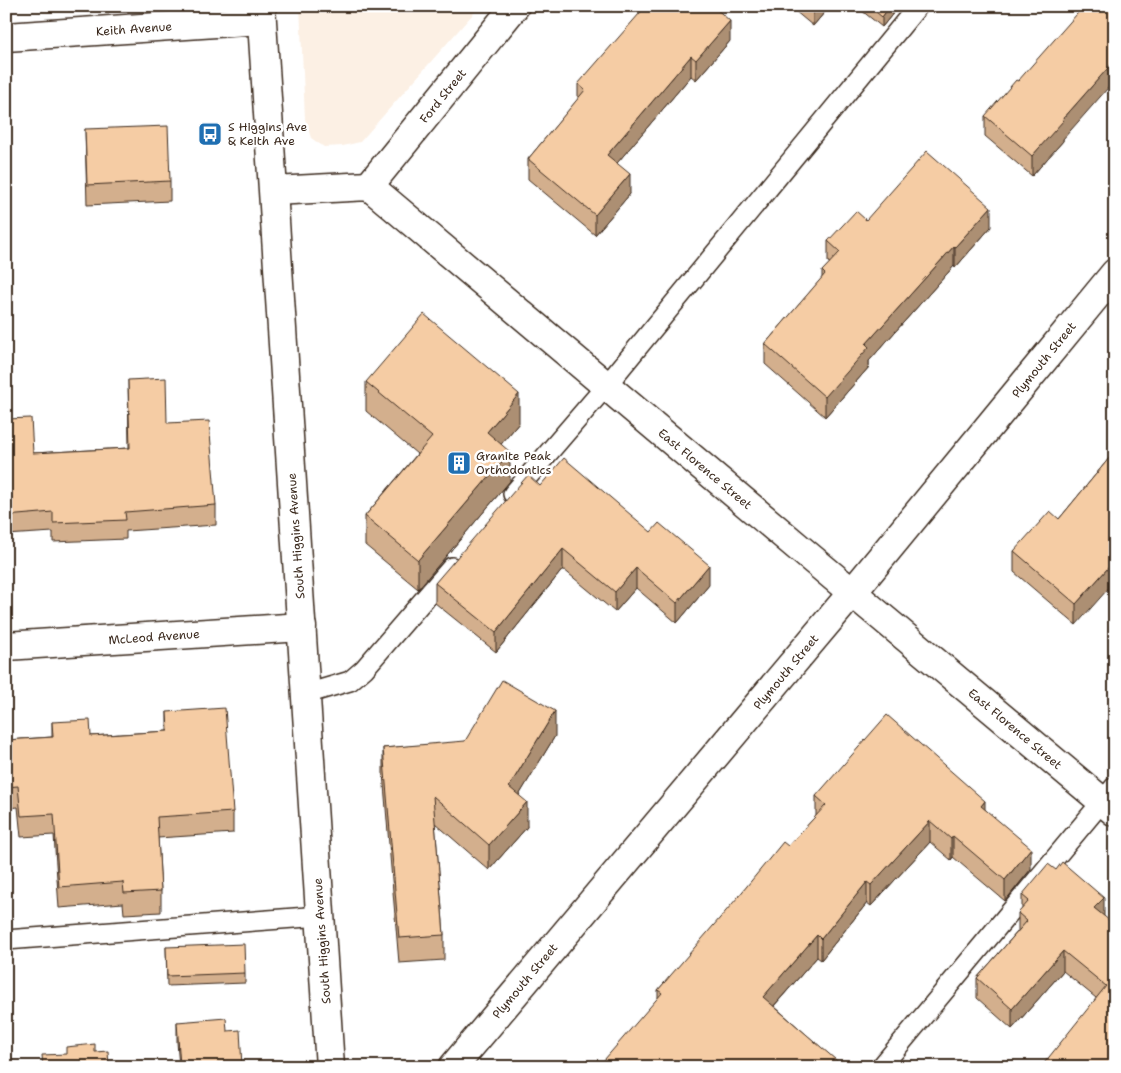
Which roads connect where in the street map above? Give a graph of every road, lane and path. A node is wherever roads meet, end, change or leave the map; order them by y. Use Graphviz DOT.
graph roads {
  1 [pos="516,6"];
  2 [pos="918,6"];
  3 [pos="261,13"];
  4 [pos="6,37"];
  5 [pos="370,186"];
  6 [pos="274,191"];
  7 [pos="1115,273"];
  8 [pos="606,386"];
  9 [pos="502,508"];
  10 [pos="463,553"];
  11 [pos="852,593"];
  12 [pos="302,627"];
  13 [pos="6,646"];
  14 [pos="306,694"];
  15 [pos="1111,800"];
  16 [pos="321,916"];
  17 [pos="6,940"];
  18 [pos="330,1067"];
  19 [pos="453,1067"];
  20 [pos="881,1067"];
  1 -- 5 [label="street, Ford Street"];
  2 -- 8 [label="lane"];
  3 -- 4 [label="street, Keith Avenue"];
  3 -- 6 [label="street, South Higgins Avenue"];
  5 -- 6 [label="street"];
  5 -- 8 [label="street, East Florence Street"];
  6 -- 12 [label="street, South Higgins Avenue"];
  7 -- 11 [label="street, Plymouth Street"];
  8 -- 9 [label="lane"];
  8 -- 11 [label="street, East Florence Street"];
  10 -- 14 [label="lane"];
  11 -- 15 [label="street, East Florence Street"];
  11 -- 19 [label="street, Plymouth Street"];
  12 -- 13 [label="street, McLeod Avenue"];
  12 -- 14 [label="street, South Higgins Avenue"];
  14 -- 16 [label="street, South Higgins Avenue"];
  15 -- 20 [label="lane"];
  16 -- 17 [label="lane"];
  16 -- 18 [label="street, South Higgins Avenue"];
}
